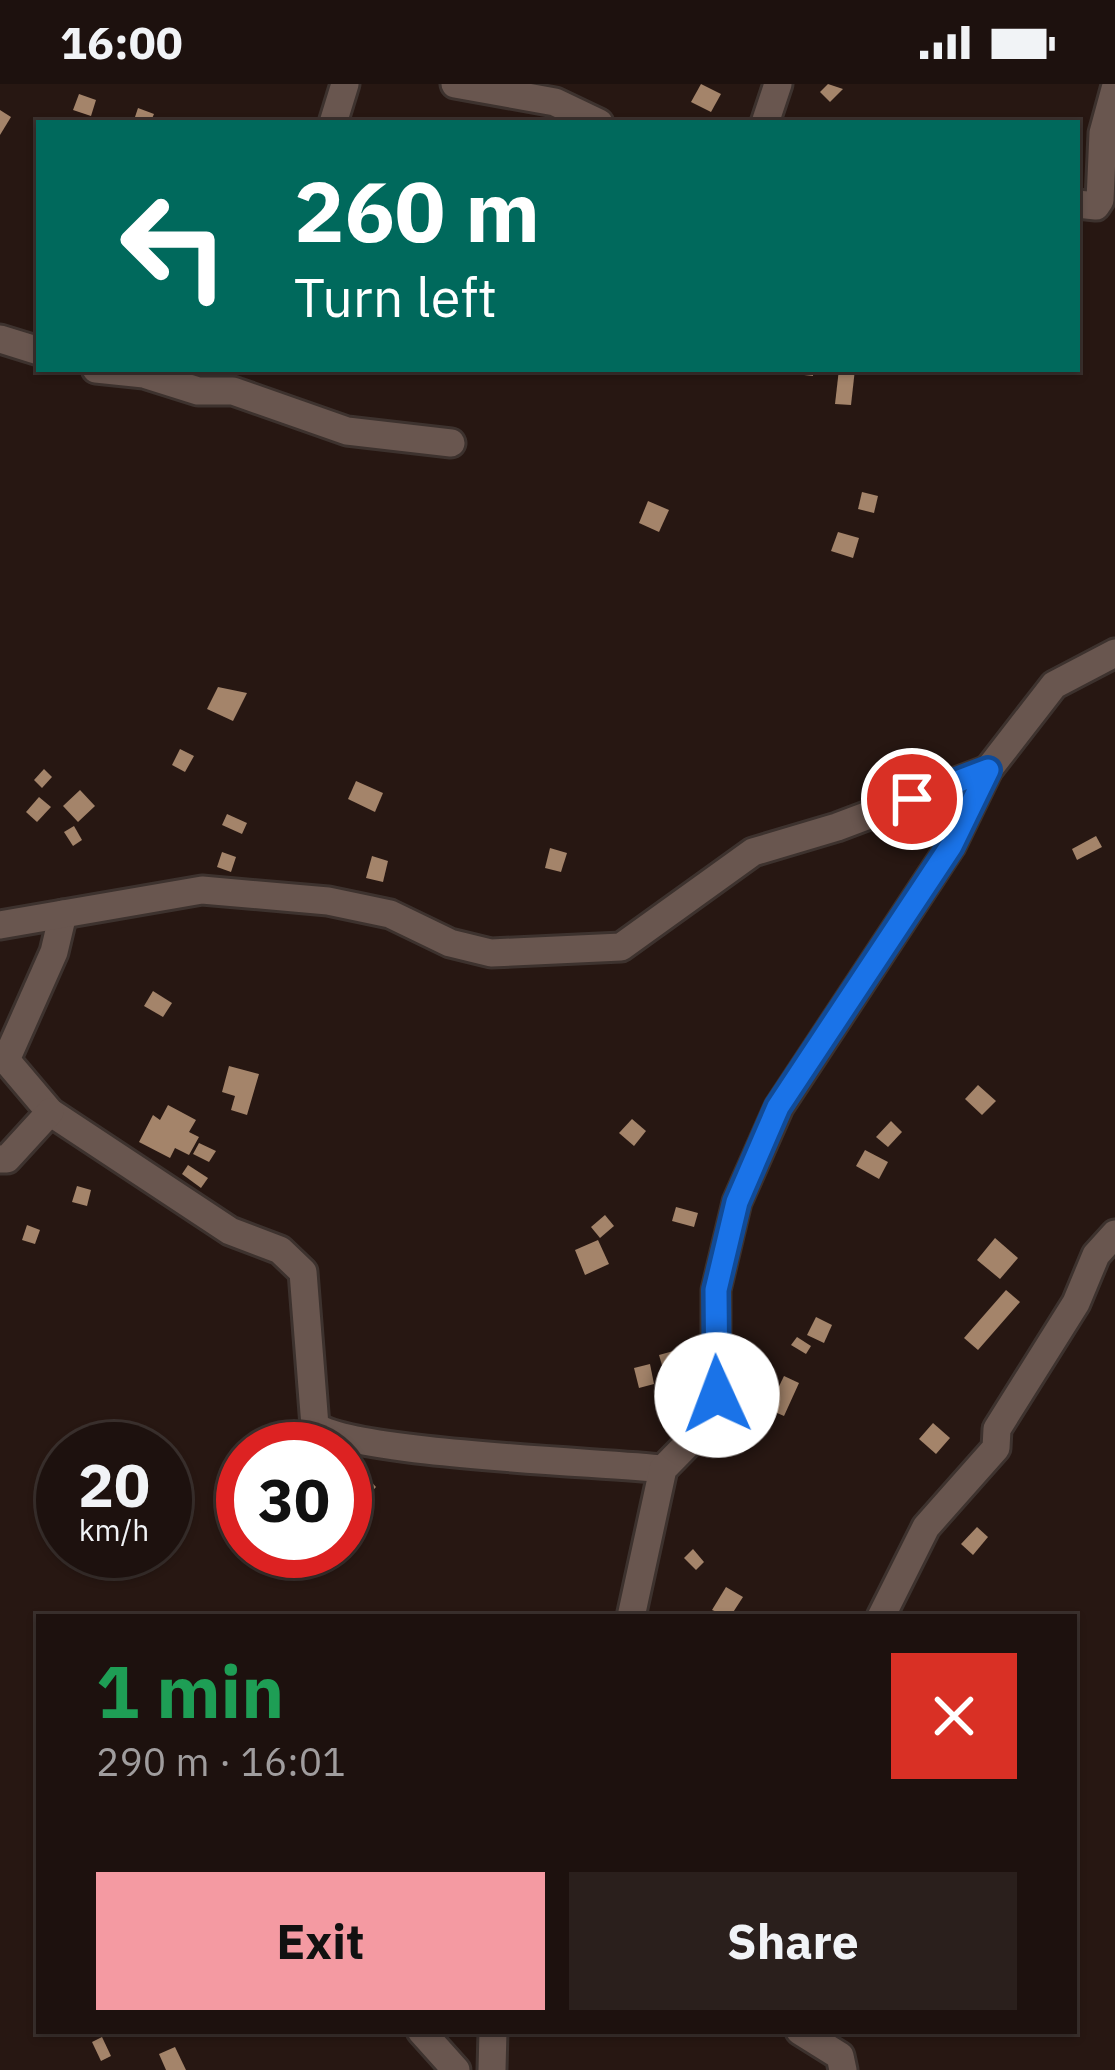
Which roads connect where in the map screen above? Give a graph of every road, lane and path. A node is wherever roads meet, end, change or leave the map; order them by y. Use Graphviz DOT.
graph roads {
  1 [pos="345,84"];
  2 [pos="455,84"];
  3 [pos="778,84"];
  4 [pos="1115,89"];
  5 [pos="334,120"];
  6 [pos="593,120"];
  7 [pos="766,120"];
  8 [pos="1080,204"];
  9 [pos="0,339"];
  10 [pos="36,350"];
  11 [pos="131,372"];
  12 [pos="214,379"];
  13 [pos="451,443"];
  14 [pos="1115,652"];
  15 [pos="988,770"];
  16 [pos="63,914"];
  17 [pos="0,925"];
  18 [pos="50,1112"];
  19 [pos="0,1159"];
  20 [pos="1115,1234"];
  21 [pos="663,1469"];
  22 [pos="632,1614"];
  23 [pos="882,1614"];
  24 [pos="424,2034"];
  25 [pos="493,2034"];
  26 [pos="805,2034"];
  27 [pos="456,2070"];
  28 [pos="492,2070"];
  29 [pos="843,2070"];
  1 -- 5 [label="street"];
  2 -- 6 [label="street"];
  3 -- 7 [label="street"];
  4 -- 8 [label="street"];
  9 -- 10 [label="street"];
  11 -- 12 [label="street"];
  12 -- 13 [label="street"];
  14 -- 15 [label="street"];
  15 -- 16 [label="street"];
  15 -- 21 [label="street"];
  16 -- 17 [label="street"];
  16 -- 18 [label="street"];
  18 -- 19 [label="street"];
  18 -- 21 [label="street"];
  20 -- 23 [label="street"];
  21 -- 22 [label="street"];
  24 -- 27 [label="street"];
  25 -- 28 [label="street"];
  26 -- 29 [label="street"];
}
